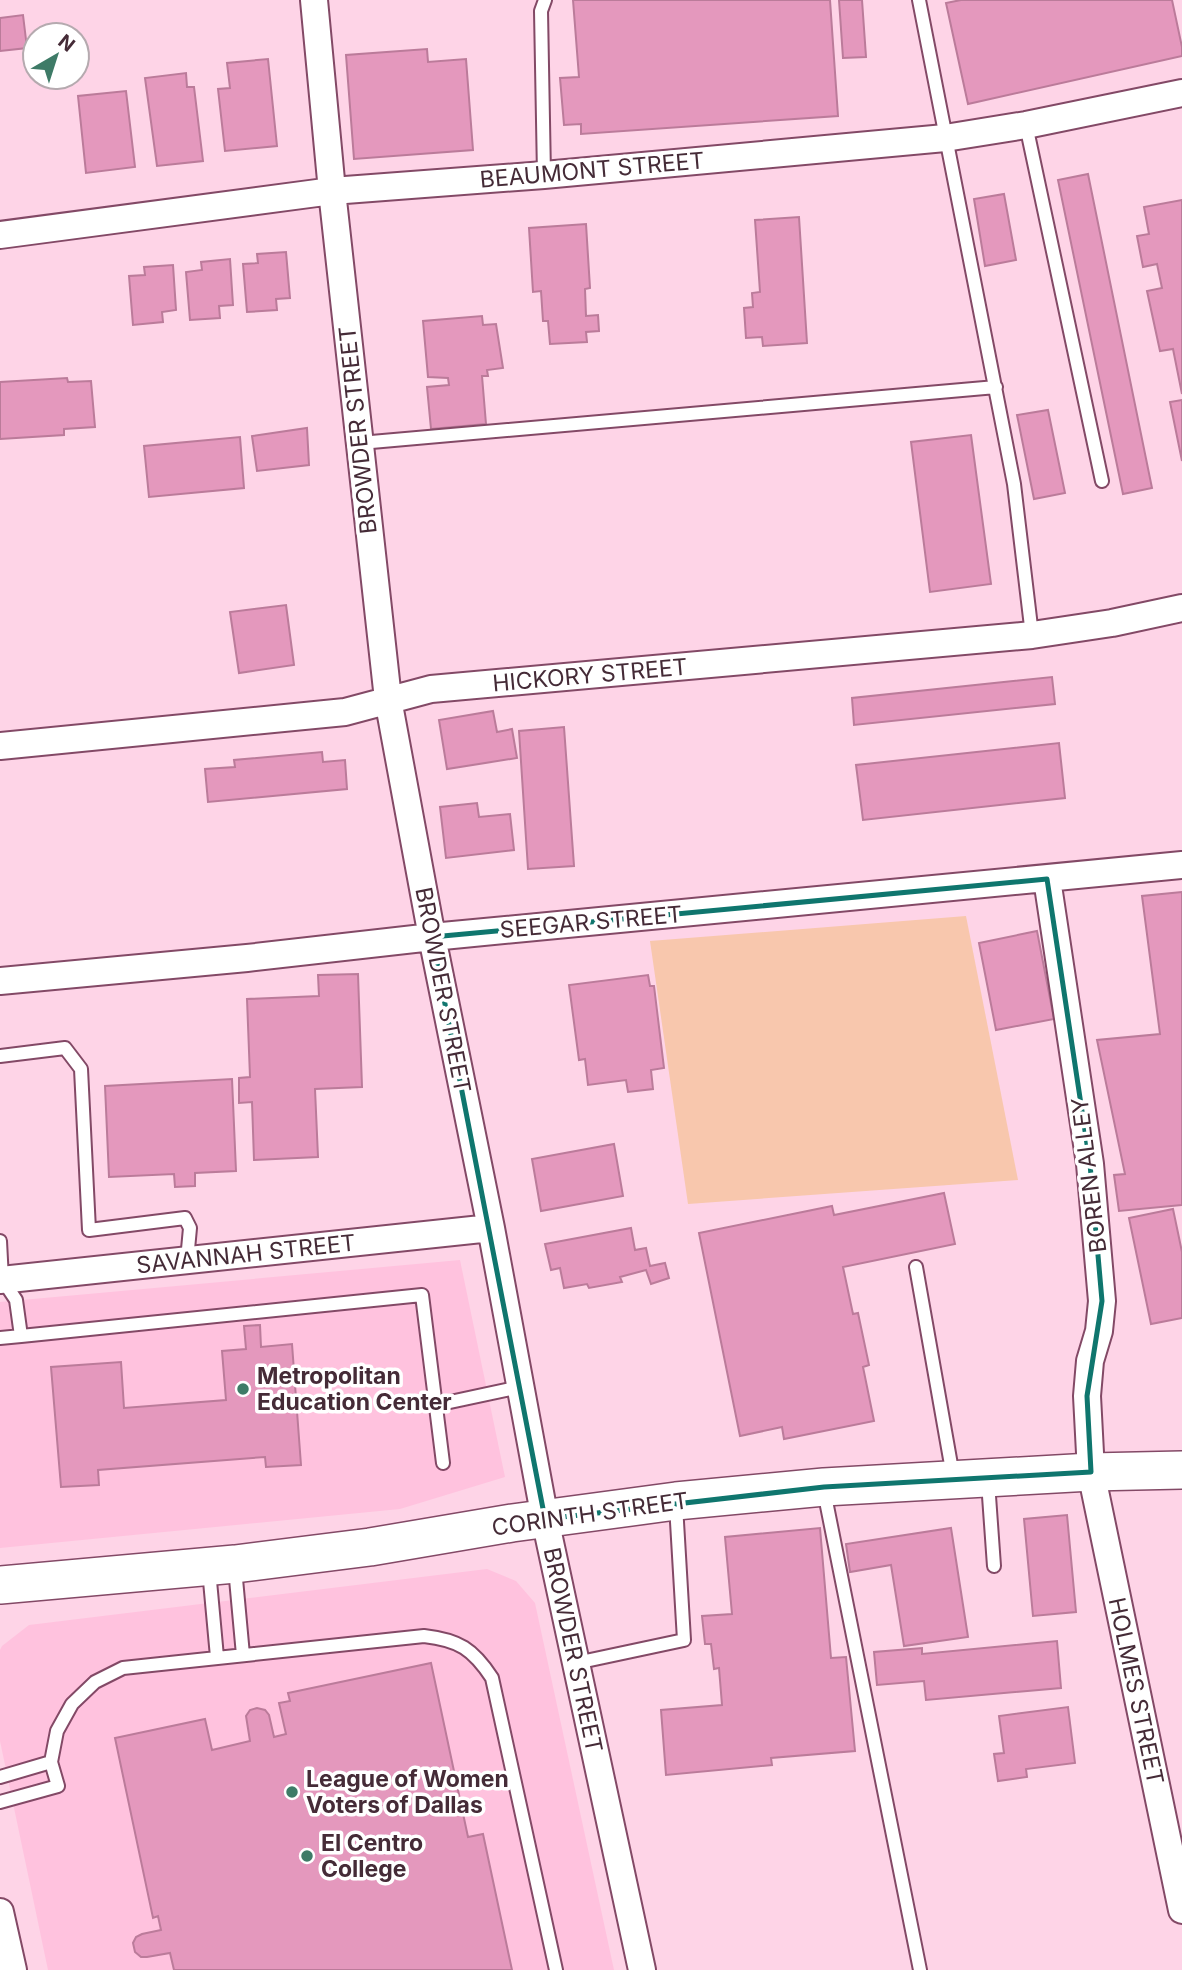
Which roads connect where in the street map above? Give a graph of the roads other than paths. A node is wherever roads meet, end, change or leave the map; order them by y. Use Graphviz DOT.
graph roads {
  1 [pos="314,0"];
  2 [pos="545,0"];
  3 [pos="919,0"];
  4 [pos="1182,93"];
  5 [pos="1026,125"];
  6 [pos="946,138"];
  7 [pos="544,175"];
  8 [pos="332,191"];
  9 [pos="0,235"];
  10 [pos="996,387"];
  11 [pos="360,443"];
  12 [pos="1102,481"];
  13 [pos="1182,608"];
  14 [pos="1032,635"];
  15 [pos="388,699"];
  16 [pos="0,746"];
  17 [pos="1182,865"];
  18 [pos="1047,879"];
  19 [pos="432,937"];
  20 [pos="0,981"];
  21 [pos="0,1056"];
  22 [pos="491,1228"];
  23 [pos="0,1241"];
  24 [pos="187,1260"];
  25 [pos="916,1267"];
  26 [pos="1,1280"];
  27 [pos="20,1336"];
  28 [pos="0,1338"];
  29 [pos="520,1387"];
  30 [pos="436,1405"];
  31 [pos="443,1463"];
  32 [pos="1182,1470"];
  33 [pos="1091,1472"];
  34 [pos="971,1479"];
  35 [pos="824,1487"];
  36 [pos="676,1501"];
  37 [pos="545,1519"];
  38 [pos="222,1565"];
  39 [pos="994,1566"];
  40 [pos="0,1585"];
  41 [pos="243,1655"];
  42 [pos="216,1657"];
  43 [pos="576,1663"];
  44 [pos="51,1762"];
  45 [pos="0,1777"];
  46 [pos="0,1802"];
  47 [pos="1182,1910"];
  48 [pos="0,1912"];
  49 [pos="12,1970"];
  50 [pos="556,1970"];
  51 [pos="642,1970"];
  52 [pos="920,1970"];
  1 -- 8 [label="street, BROWDER STREET"];
  2 -- 7 [label="lane"];
  3 -- 6 [label="lane"];
  4 -- 5 [label="street, BEAUMONT STREET"];
  5 -- 6 [label="street, BEAUMONT STREET"];
  5 -- 12 [label="lane"];
  6 -- 7 [label="street, BEAUMONT STREET"];
  6 -- 10 [label="lane"];
  7 -- 8 [label="street, BEAUMONT STREET"];
  8 -- 9 [label="street, BEAUMONT STREET"];
  8 -- 11 [label="street, BROWDER STREET"];
  10 -- 11 [label="lane"];
  10 -- 14 [label="lane"];
  11 -- 15 [label="street, BROWDER STREET"];
  13 -- 14 [label="street, HICKORY STREET"];
  14 -- 15 [label="street, HICKORY STREET"];
  15 -- 16 [label="street, HICKORY STREET"];
  15 -- 19 [label="street, BROWDER STREET"];
  17 -- 18 [label="street, SEEGAR STREET"];
  18 -- 19 [label="street, SEEGAR STREET"];
  18 -- 33 [label="street, BOREN ALLEY"];
  19 -- 20 [label="street, SEEGAR STREET"];
  19 -- 22 [label="street, BROWDER STREET"];
  21 -- 24 [label="lane"];
  22 -- 24 [label="street, SAVANNAH STREET"];
  22 -- 29 [label="street, BROWDER STREET"];
  23 -- 26 [label="lane"];
  24 -- 26 [label="street, SAVANNAH STREET"];
  25 -- 34 [label="lane"];
  26 -- 27 [label="lane"];
  27 -- 28 [label="lane"];
  27 -- 30 [label="lane"];
  29 -- 30 [label="lane"];
  29 -- 37 [label="street, BROWDER STREET"];
  30 -- 31 [label="lane"];
  32 -- 33 [label="main road, CORINTH STREET"];
  33 -- 34 [label="main road, CORINTH STREET"];
  33 -- 47 [label="street, HOLMES STREET"];
  34 -- 35 [label="main road, CORINTH STREET"];
  34 -- 39 [label="lane"];
  35 -- 36 [label="main road, CORINTH STREET"];
  35 -- 52 [label="lane"];
  36 -- 37 [label="main road, CORINTH STREET"];
  36 -- 43 [label="lane"];
  37 -- 38 [label="main road, CORINTH STREET"];
  37 -- 43 [label="street, BROWDER STREET"];
  38 -- 40 [label="main road, CORINTH STREET"];
  38 -- 41 [label="lane"];
  38 -- 42 [label="lane"];
  41 -- 42 [label="lane"];
  41 -- 50 [label="lane"];
  42 -- 44 [label="lane"];
  43 -- 51 [label="street, BROWDER STREET"];
  44 -- 45 [label="lane"];
  44 -- 46 [label="lane"];
  48 -- 49 [label="street"];
}
